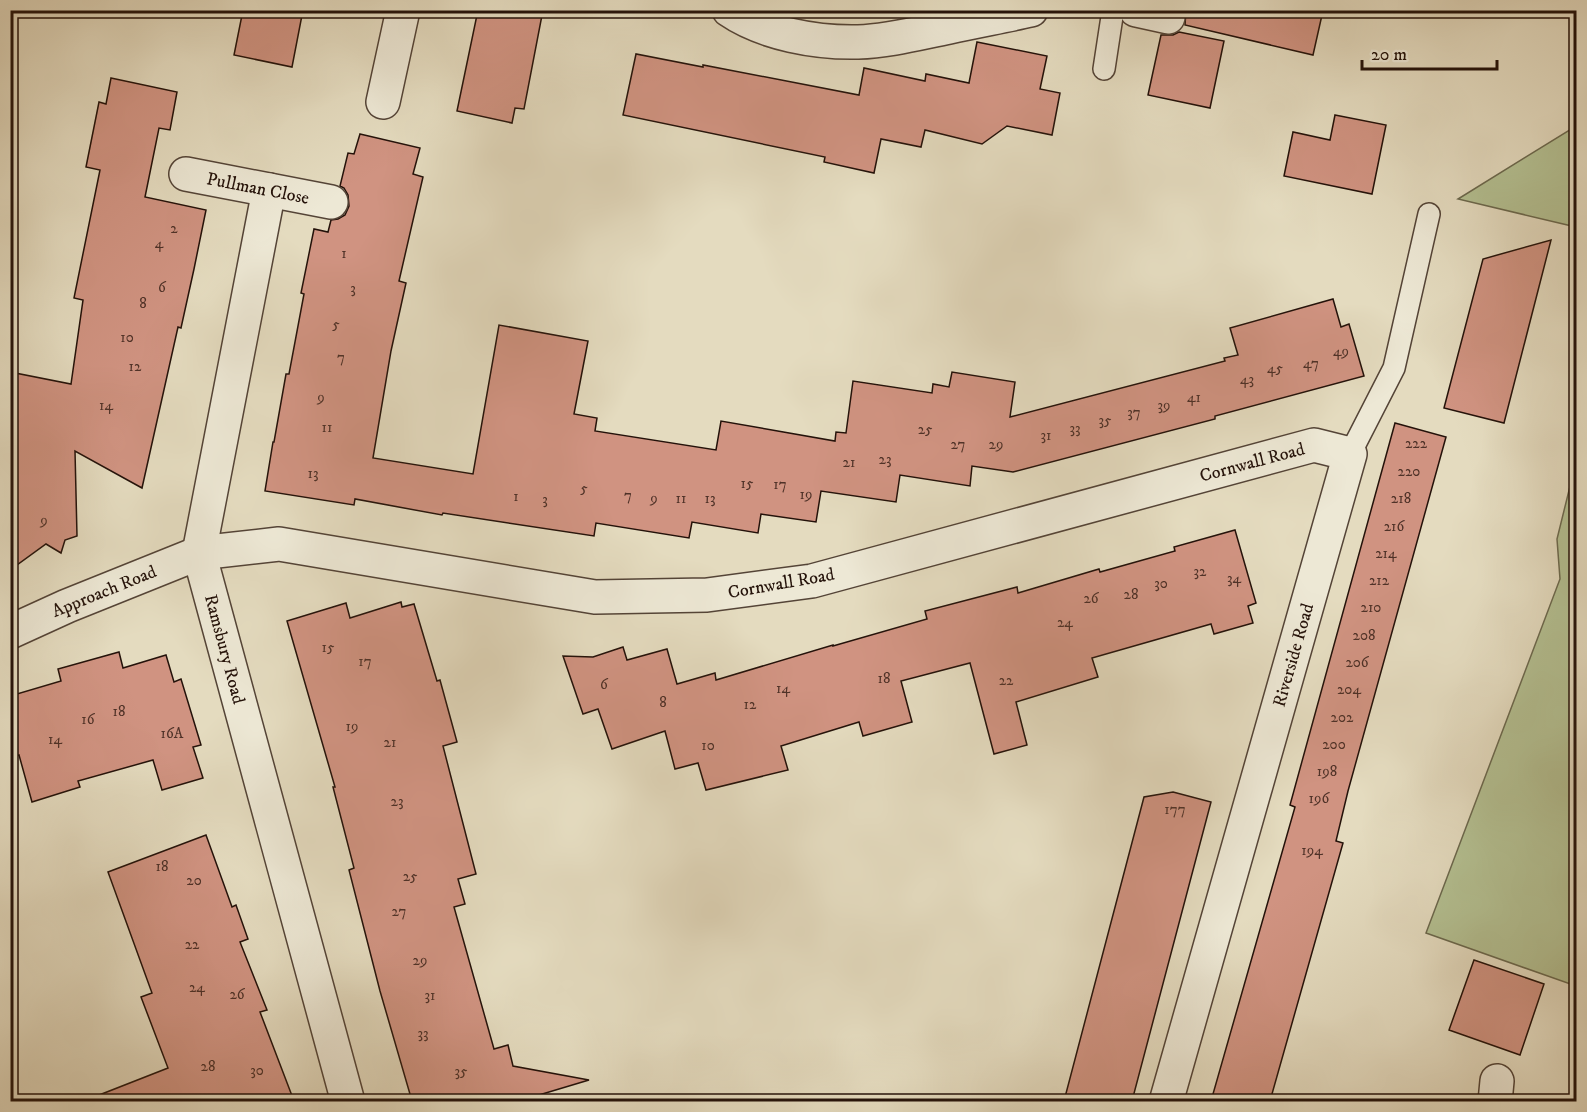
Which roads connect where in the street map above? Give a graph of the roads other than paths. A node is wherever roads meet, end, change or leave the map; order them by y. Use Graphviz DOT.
graph roads {
  1 [pos="403,10"];
  2 [pos="729,10"];
  3 [pos="1031,10"];
  4 [pos="1113,10"];
  5 [pos="1136,10"];
  6 [pos="1168,17"];
  7 [pos="1104,69"];
  8 [pos="383,102"];
  9 [pos="186,174"];
  10 [pos="269,190"];
  11 [pos="331,202"];
  12 [pos="1429,214"];
  13 [pos="1350,454"];
  14 [pos="199,553"];
  15 [pos="10,632"];
  16 [pos="348,1101"];
  17 [pos="1166,1101"];
  1 -- 8 [label="street"];
  2 -- 3 [label="street"];
  4 -- 7 [label="lane"];
  5 -- 6 [label="street"];
  9 -- 10 [label="street, Pullman Close"];
  10 -- 11 [label="street, Pullman Close"];
  10 -- 14 [label="street, Ramsbury Road"];
  12 -- 13 [label="lane, Riverside Road"];
  13 -- 14 [label="street, Cornwall Road"];
  13 -- 17 [label="street, Riverside Road"];
  14 -- 15 [label="street, Approach Road"];
  14 -- 16 [label="street, Ramsbury Road"];
}
